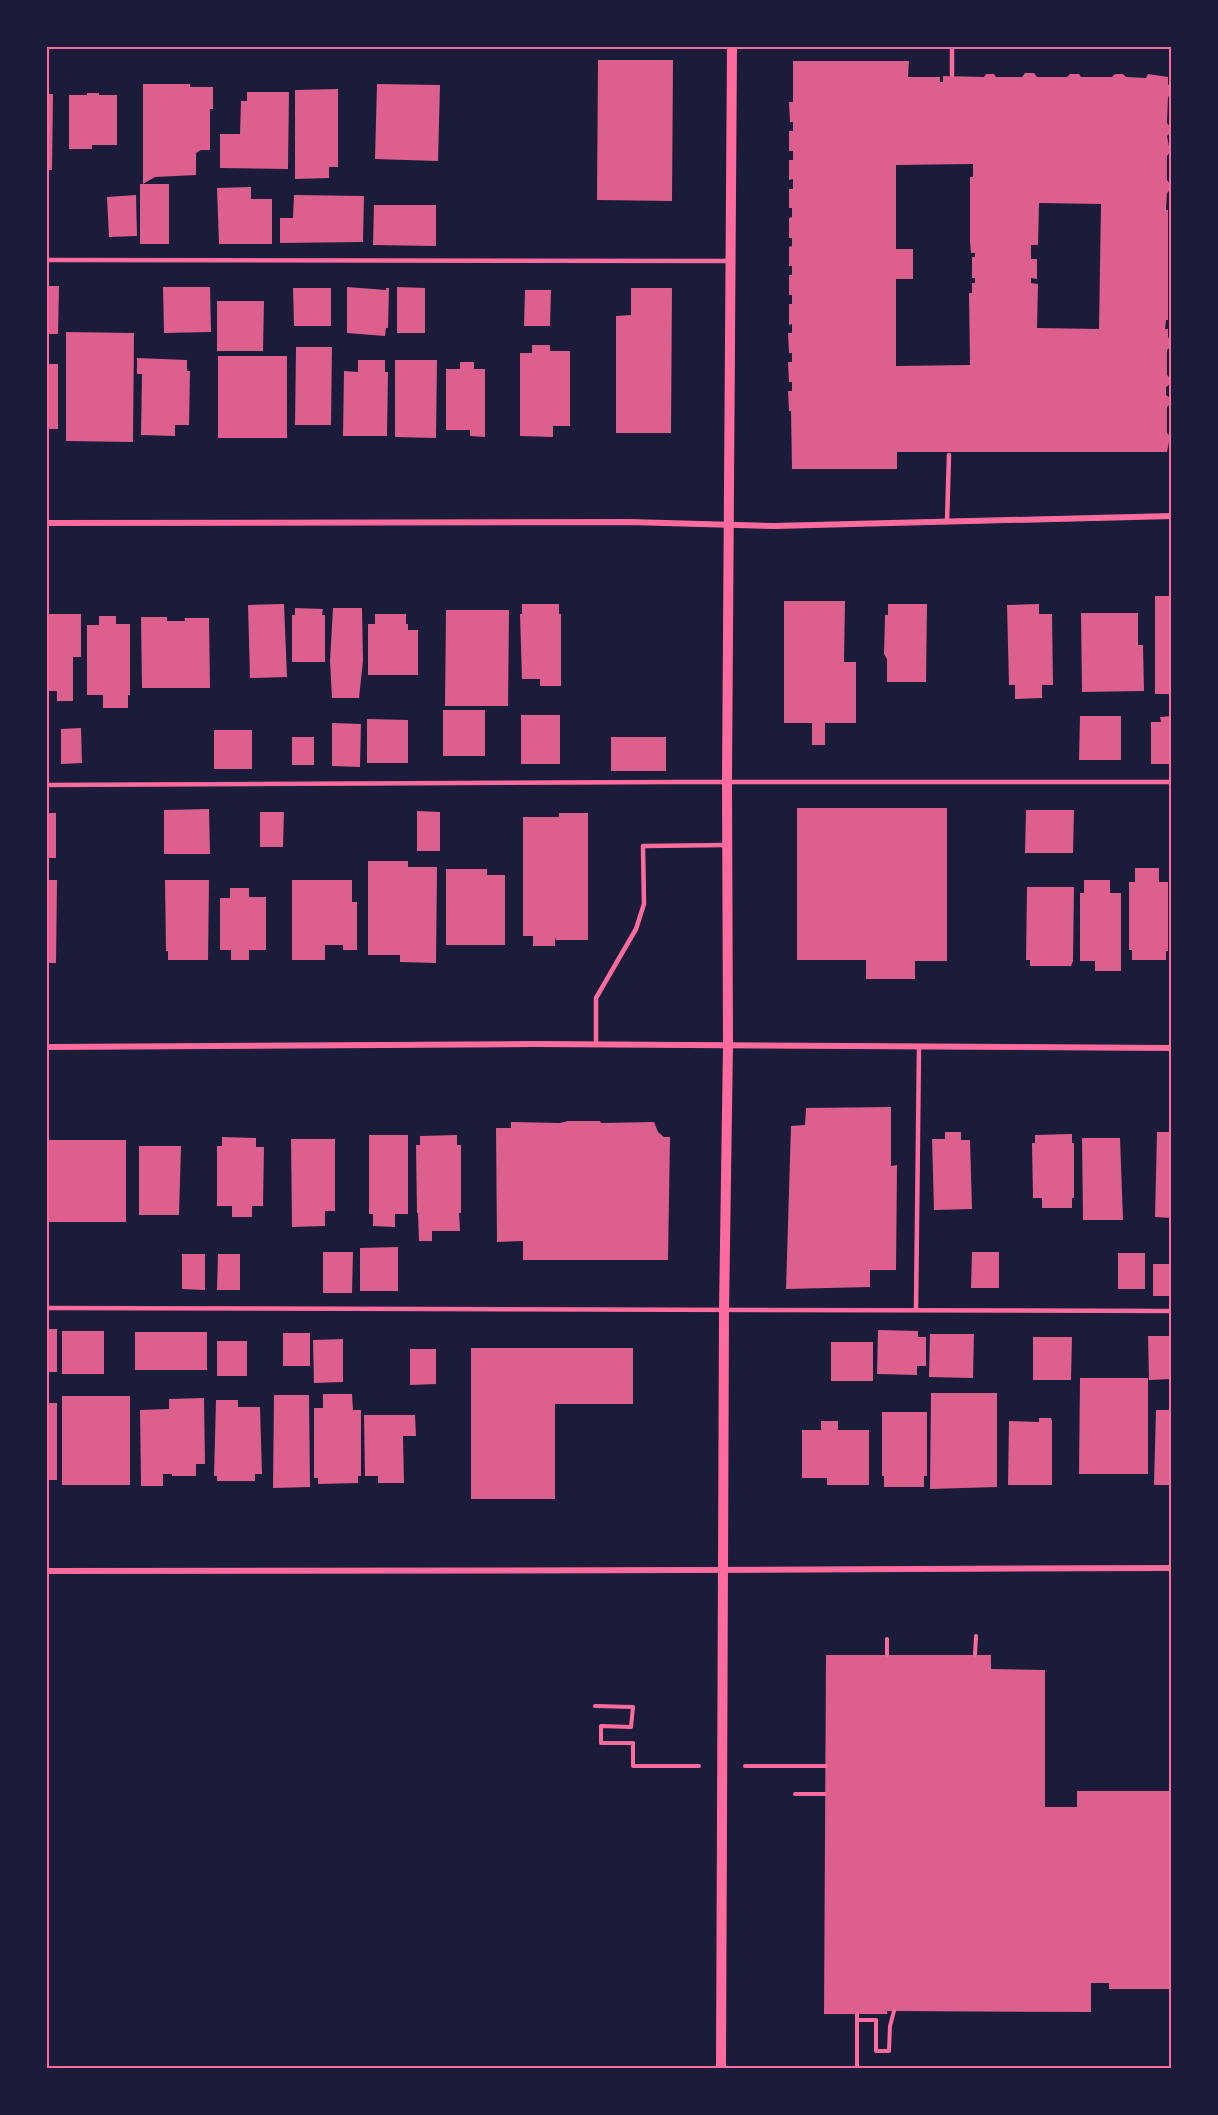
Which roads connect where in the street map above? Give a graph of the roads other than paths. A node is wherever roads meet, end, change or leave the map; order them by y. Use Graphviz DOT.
graph roads {
  1 [pos="732,46"];
  2 [pos="952,46"];
  3 [pos="952,75"];
  4 [pos="46,260"];
  5 [pos="732,261"];
  6 [pos="949,455"];
  7 [pos="1172,516"];
  8 [pos="947,522"];
  9 [pos="46,523"];
  10 [pos="729,525"];
  11 [pos="727,782"];
  12 [pos="1172,783"];
  13 [pos="46,785"];
  14 [pos="727,845"];
  15 [pos="596,1045"];
  16 [pos="728,1045"];
  17 [pos="46,1047"];
  18 [pos="919,1047"];
  19 [pos="1172,1048"];
  20 [pos="46,1308"];
  21 [pos="915,1310"];
  22 [pos="724,1311"];
  23 [pos="1172,1311"];
  24 [pos="1172,1568"];
  25 [pos="724,1570"];
  26 [pos="46,1571"];
  27 [pos="721,2068"];
  1 -- 5 [label="street"];
  2 -- 3 [label="lane"];
  4 -- 5 [label="lane"];
  5 -- 10 [label="street"];
  6 -- 8 [label="lane"];
  7 -- 8 [label="street"];
  8 -- 10 [label="street"];
  9 -- 10 [label="street"];
  10 -- 11 [label="street"];
  11 -- 12 [label="lane"];
  11 -- 13 [label="lane"];
  11 -- 14 [label="street"];
  14 -- 15 [label="lane"];
  14 -- 16 [label="street"];
  15 -- 16 [label="street"];
  15 -- 17 [label="street"];
  16 -- 18 [label="street"];
  16 -- 22 [label="street"];
  18 -- 19 [label="street"];
  18 -- 21 [label="lane"];
  20 -- 22 [label="lane"];
  21 -- 22 [label="lane"];
  21 -- 23 [label="lane"];
  22 -- 25 [label="street"];
  24 -- 25 [label="street"];
  25 -- 26 [label="street"];
  25 -- 27 [label="street"];
}
